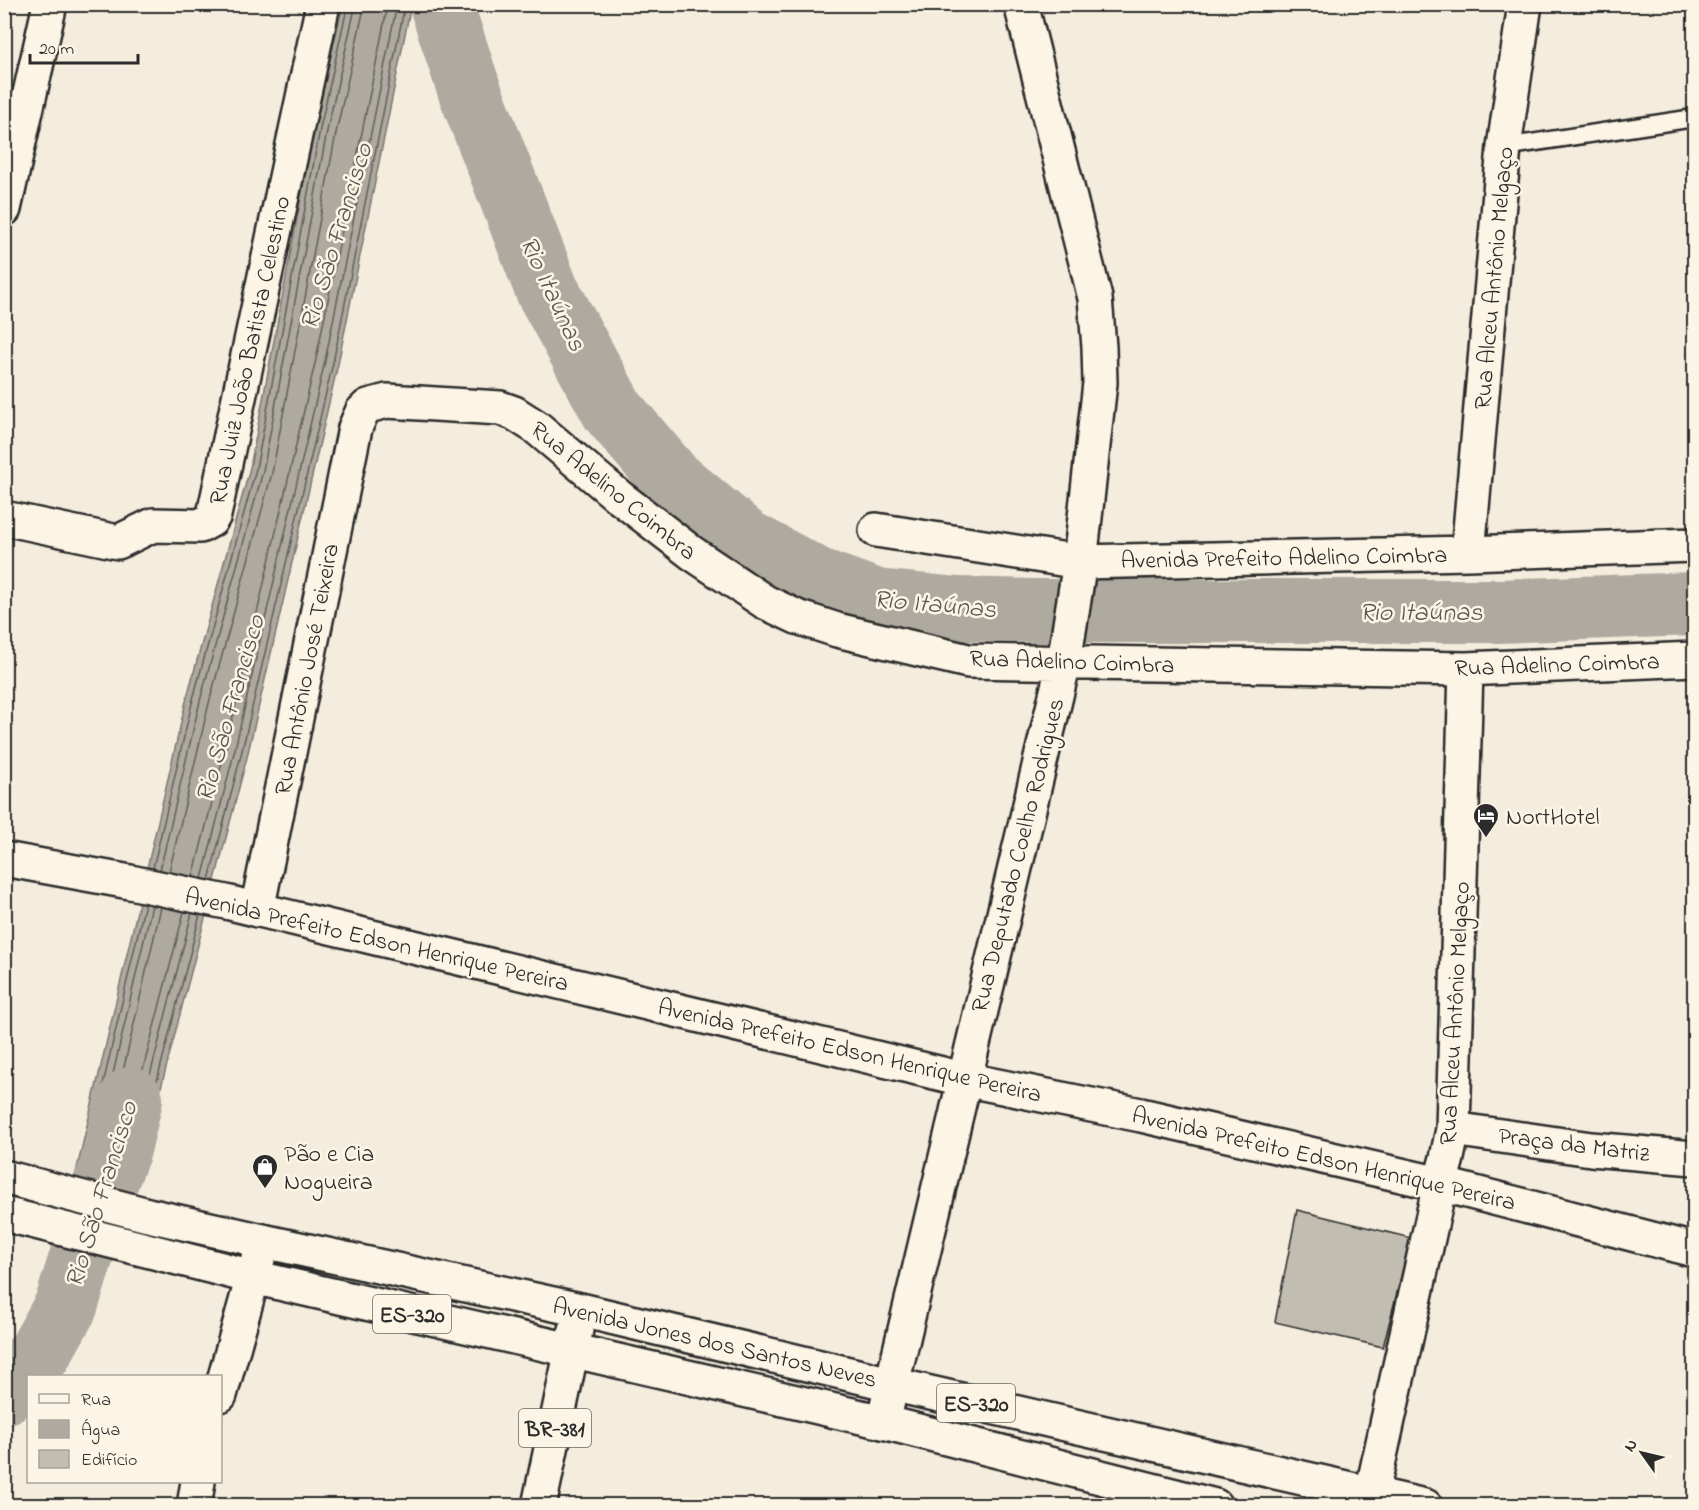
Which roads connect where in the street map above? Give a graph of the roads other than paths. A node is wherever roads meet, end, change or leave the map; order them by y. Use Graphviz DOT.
graph roads {
  1 [pos="50,4"];
  2 [pos="323,4"];
  3 [pos="1021,4"];
  4 [pos="1525,4"];
  5 [pos="1695,118"];
  6 [pos="1504,147"];
  7 [pos="4,209"];
  8 [pos="355,428"];
  9 [pos="4,518"];
  10 [pos="876,530"];
  11 [pos="1695,545"];
  12 [pos="1468,553"];
  13 [pos="1078,573"];
  14 [pos="1065,655"];
  15 [pos="1695,659"];
  16 [pos="1467,669"];
  17 [pos="4,859"];
  18 [pos="242,906"];
  19 [pos="963,1079"];
  20 [pos="1453,1129"];
  21 [pos="1695,1158"];
  22 [pos="4,1177"];
  23 [pos="1440,1184"];
  24 [pos="20,1217"];
  25 [pos="263,1241"];
  26 [pos="1695,1250"];
  27 [pos="253,1278"];
  28 [pos="580,1310"];
  29 [pos="572,1351"];
  30 [pos="891,1384"];
  31 [pos="222,1388"];
  32 [pos="883,1422"];
  33 [pos="198,1483"];
  34 [pos="1370,1499"];
  35 [pos="194,1506"];
  36 [pos="539,1506"];
  37 [pos="1215,1506"];
  38 [pos="1425,1506"];
  1 -- 7 [label="street"];
  2 -- 9 [label="street, Rua Juiz João Batista Celestino"];
  3 -- 13 [label="street, Rua Deputado Coelho Rodrigues"];
  4 -- 6 [label="street, Rua Alceu Antônio Melgaço"];
  5 -- 6 [label="lane"];
  6 -- 12 [label="street, Rua Alceu Antônio Melgaço"];
  8 -- 14 [label="street, Rua Adelino Coimbra"];
  8 -- 18 [label="street, Rua Antônio José Teixeira"];
  10 -- 13 [label="street, Avenida Prefeito Adelino Coimbra"];
  11 -- 12 [label="street, Avenida Prefeito Adelino Coimbra"];
  12 -- 13 [label="street, Avenida Prefeito Adelino Coimbra"];
  13 -- 14 [label="street, Rua Deputado Coelho Rodrigues"];
  14 -- 16 [label="street, Rua Adelino Coimbra"];
  14 -- 19 [label="street, Rua Deputado Coelho Rodrigues"];
  15 -- 16 [label="street, Rua Adelino Coimbra"];
  16 -- 20 [label="street, Rua Alceu Antônio Melgaço"];
  17 -- 18 [label="street, Avenida Prefeito Edson Henrique Pereira"];
  18 -- 19 [label="street, Avenida Prefeito Edson Henrique Pereira"];
  19 -- 23 [label="street, Avenida Prefeito Edson Henrique Pereira"];
  19 -- 30 [label="street, Rua Deputado Coelho Rodrigues"];
  20 -- 21 [label="street, Praça da Matriz"];
  20 -- 23 [label="street, Rua Alceu Antônio Melgaço"];
  22 -- 25 [label="street, Avenida Jones dos Santos Neves / ES-320"];
  23 -- 26 [label="street, Avenida Prefeito Edson Henrique Pereira"];
  23 -- 34 [label="street, Rua Alceu Antônio Melgaço"];
  24 -- 27 [label="street, Avenida Jones dos Santos Neves / ES-320"];
  25 -- 27 [label="street"];
  25 -- 28 [label="street, Avenida Jones dos Santos Neves / ES-320"];
  27 -- 29 [label="street, Avenida Jones dos Santos Neves / ES-320"];
  27 -- 31 [label="street"];
  28 -- 29 [label="street"];
  28 -- 30 [label="street, Avenida Jones dos Santos Neves / ES-320"];
  29 -- 32 [label="street, Avenida Jones dos Santos Neves / ES-320"];
  29 -- 36 [label="street, BR-381"];
  30 -- 32 [label="street, Rua Deputado Coelho Rodrigues"];
  30 -- 34 [label="street, Avenida Jones dos Santos Neves / ES-320"];
  32 -- 37 [label="street, Avenida Jones dos Santos Neves / ES-320"];
  33 -- 35 [label="street"];
  34 -- 38 [label="street, Avenida Jones dos Santos Neves / ES-320"];
}
